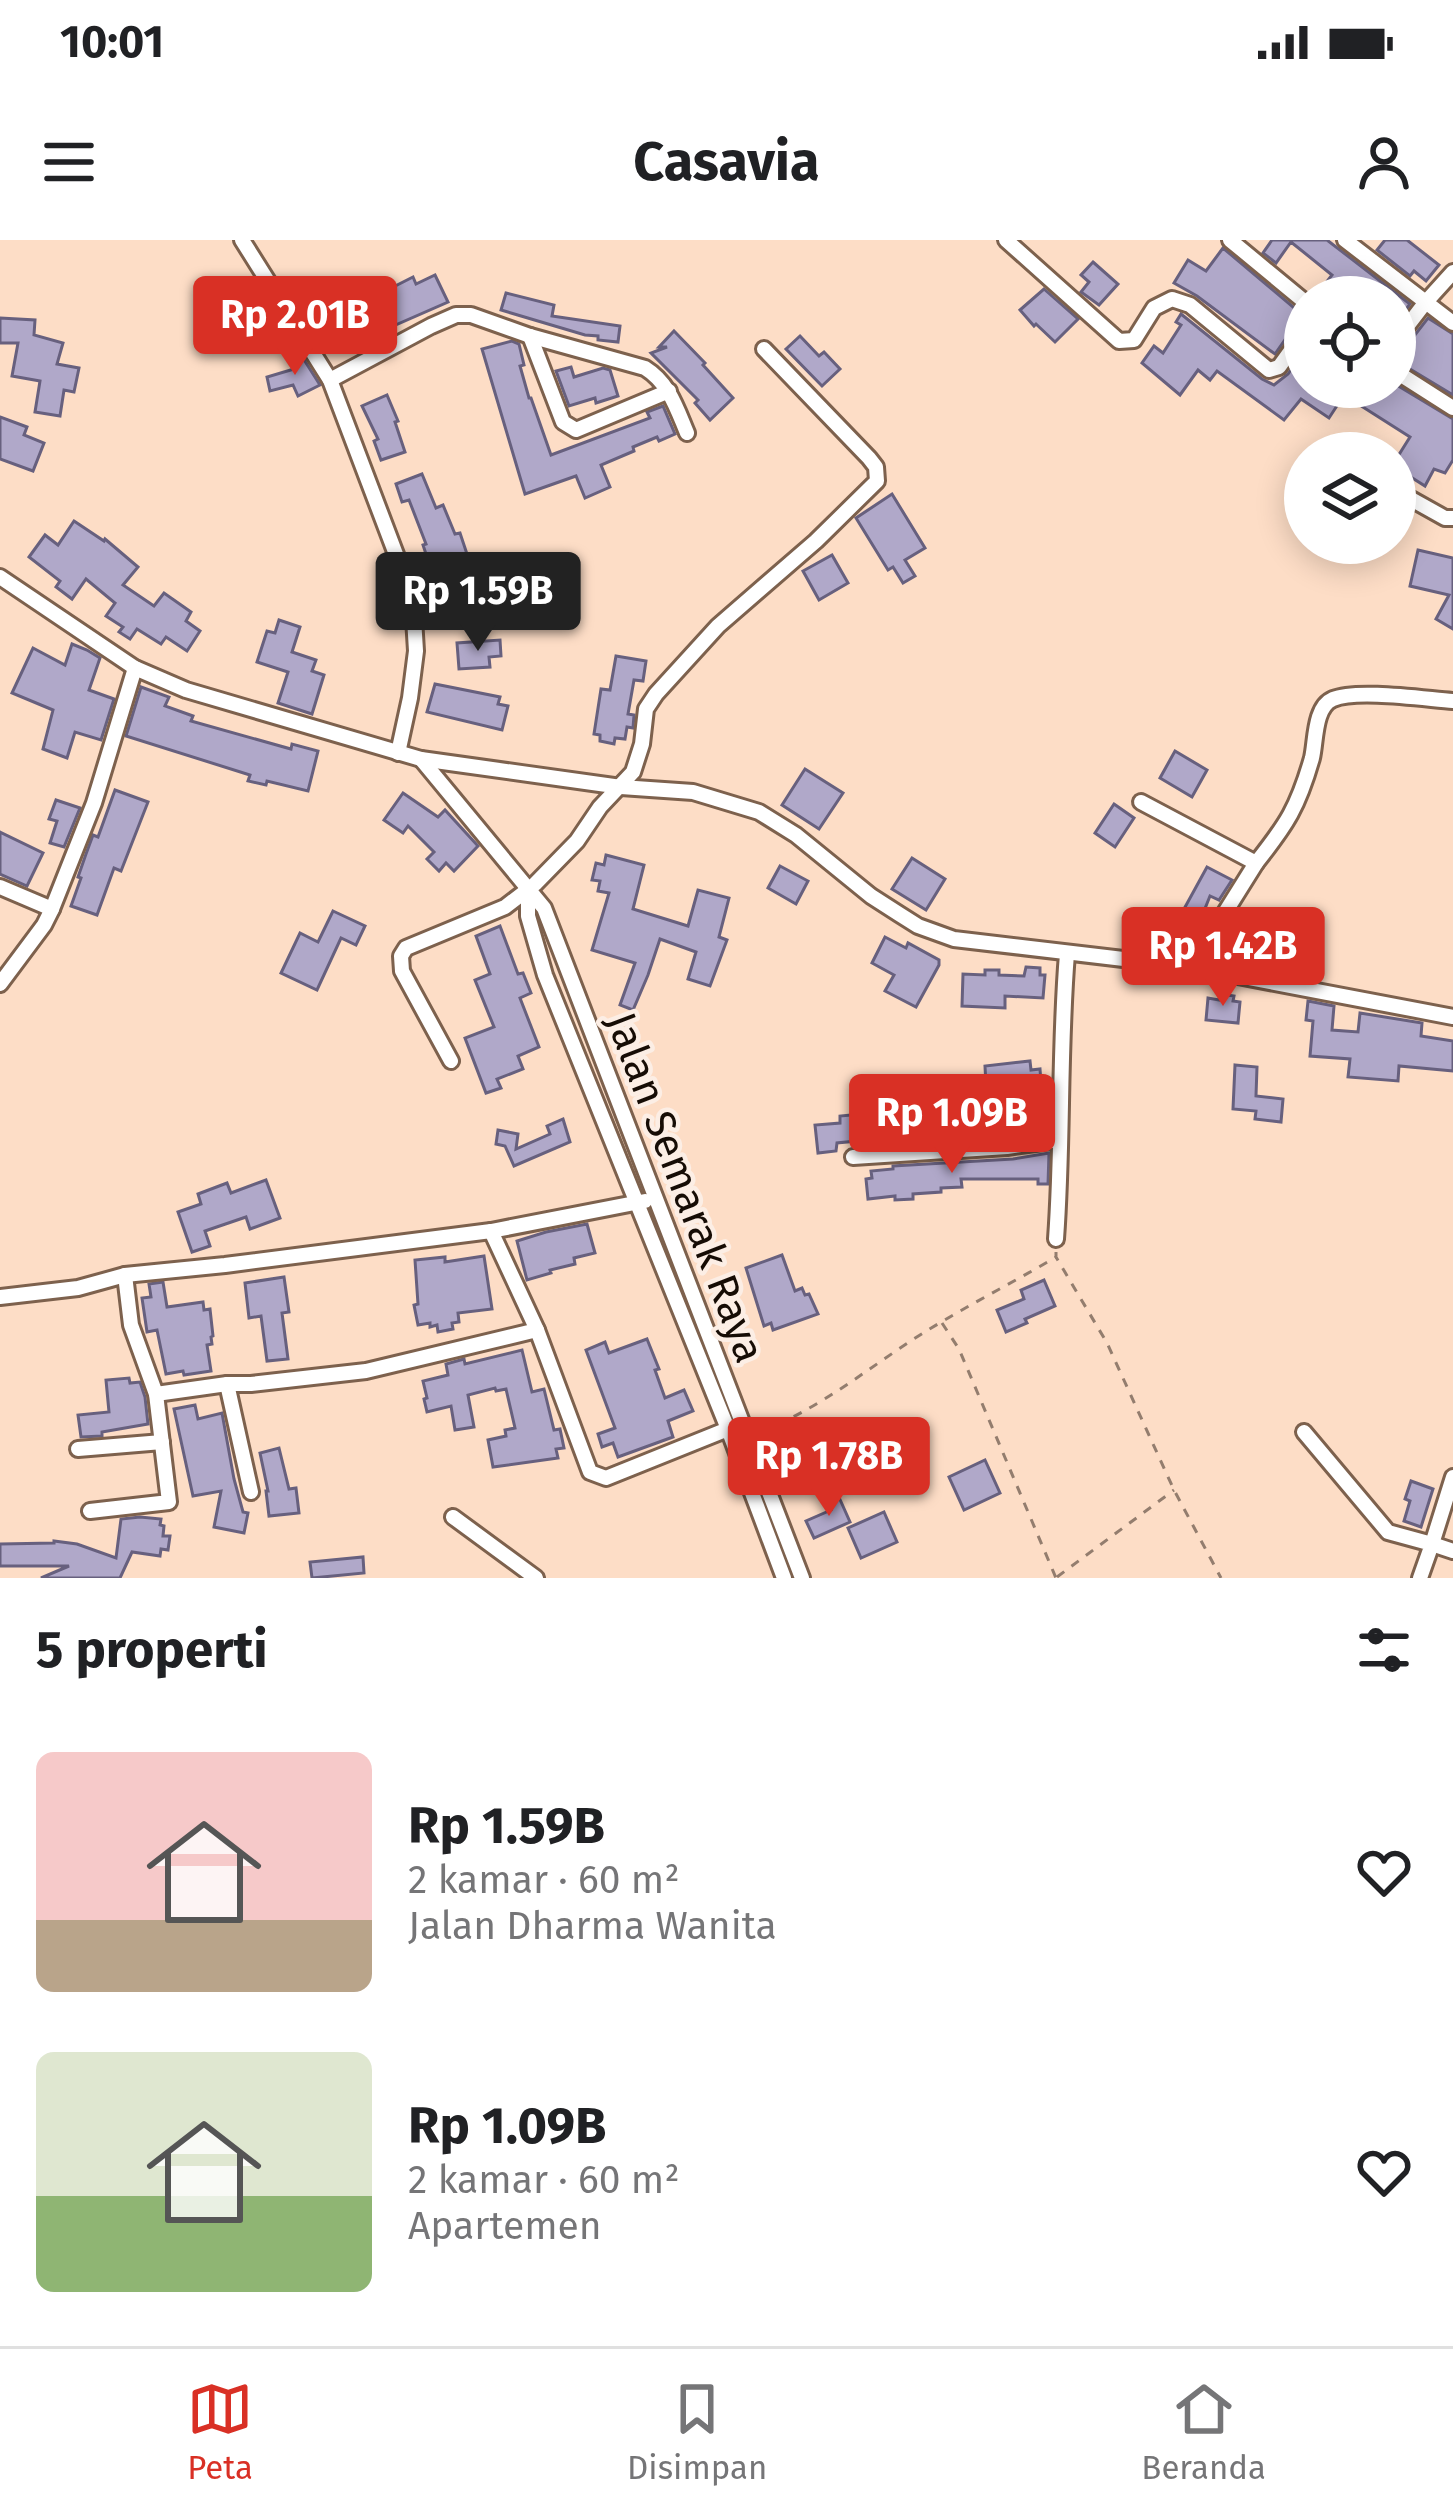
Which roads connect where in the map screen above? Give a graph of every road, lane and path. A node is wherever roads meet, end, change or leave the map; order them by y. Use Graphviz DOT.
graph roads {
  1 [pos="242,240"];
  2 [pos="1006,240"];
  3 [pos="1230,240"];
  4 [pos="1345,240"];
  5 [pos="1453,272"];
  6 [pos="1284,285"];
  7 [pos="1424,303"];
  8 [pos="1416,314"];
  9 [pos="1453,323"];
  10 [pos="530,336"];
  11 [pos="764,349"];
  12 [pos="1284,361"];
  13 [pos="330,380"];
  14 [pos="1416,384"];
  15 [pos="669,391"];
  16 [pos="1453,408"];
  17 [pos="687,433"];
  18 [pos="1416,502"];
  19 [pos="1453,518"];
  20 [pos="0,577"];
  21 [pos="135,668"];
  22 [pos="1453,700"];
  23 [pos="398,753"];
  24 [pos="421,759"];
  25 [pos="621,787"];
  26 [pos="1141,802"];
  27 [pos="1256,862"];
  28 [pos="0,887"];
  29 [pos="528,891"];
  30 [pos="52,909"];
  31 [pos="1067,954"];
  32 [pos="1191,967"];
  33 [pos="0,984"];
  34 [pos="1453,1017"];
  35 [pos="451,1061"];
  36 [pos="1058,1140"];
  37 [pos="854,1157"];
  38 [pos="655,1198"];
  39 [pos="637,1204"];
  40 [pos="491,1232"];
  41 [pos="1056,1239"];
  42 [pos="1056,1257"];
  43 [pos="125,1274"];
  44 [pos="0,1297"];
  45 [pos="941,1321"];
  46 [pos="537,1330"];
  47 [pos="226,1384"];
  48 [pos="156,1394"];
  49 [pos="728,1429"];
  50 [pos="1304,1432"];
  51 [pos="749,1438"];
  52 [pos="162,1442"];
  53 [pos="78,1448"];
  54 [pos="1453,1477"];
  55 [pos="1174,1490"];
  56 [pos="251,1492"];
  57 [pos="90,1511"];
  58 [pos="453,1517"];
  59 [pos="1432,1544"];
  60 [pos="1453,1551"];
  61 [pos="536,1578"];
  62 [pos="784,1578"];
  63 [pos="802,1578"];
  64 [pos="1056,1578"];
  65 [pos="1221,1578"];
  66 [pos="1420,1578"];
  1 -- 13 [label="street"];
  2 -- 12 [label="street"];
  3 -- 6 [label="street"];
  4 -- 7 [label="street"];
  5 -- 7 [label="street"];
  7 -- 8 [label="street"];
  7 -- 9 [label="street"];
  10 -- 13 [label="street"];
  10 -- 15 [label="street"];
  10 -- 15 [label="street"];
  11 -- 25 [label="street"];
  13 -- 23 [label="street"];
  14 -- 16 [label="street"];
  15 -- 17 [label="street"];
  18 -- 19 [label="street"];
  20 -- 21 [label="street"];
  21 -- 23 [label="street"];
  21 -- 30 [label="street"];
  22 -- 27 [label="street"];
  23 -- 24 [label="street"];
  24 -- 25 [label="street"];
  24 -- 29 [label="street, Jalan Semarak Raya"];
  25 -- 29 [label="street"];
  25 -- 31 [label="street"];
  26 -- 27 [label="street"];
  27 -- 32 [label="street"];
  28 -- 30 [label="street"];
  29 -- 35 [label="street"];
  29 -- 38 [label="street, Jalan Semarak Raya"];
  29 -- 39 [label="street, Jalan Semarak Raya"];
  30 -- 33 [label="street"];
  31 -- 32 [label="street"];
  31 -- 36 [label="street"];
  32 -- 34 [label="street"];
  36 -- 37 [label="street"];
  36 -- 41 [label="street"];
  38 -- 39 [label="street"];
  38 -- 51 [label="street, Jalan Semarak Raya"];
  39 -- 40 [label="street"];
  39 -- 49 [label="street, Jalan Semarak Raya"];
  40 -- 43 [label="street"];
  40 -- 46 [label="street"];
  41 -- 42 [label="path"];
  42 -- 45 [label="path"];
  42 -- 55 [label="path"];
  43 -- 44 [label="street"];
  43 -- 48 [label="street"];
  45 -- 51 [label="path"];
  45 -- 64 [label="path"];
  46 -- 47 [label="street"];
  46 -- 49 [label="street"];
  47 -- 48 [label="street"];
  47 -- 56 [label="street"];
  48 -- 52 [label="street"];
  49 -- 62 [label="street, Jalan Semarak Raya"];
  50 -- 59 [label="street"];
  51 -- 63 [label="street, Jalan Semarak Raya"];
  52 -- 53 [label="street"];
  52 -- 57 [label="street"];
  54 -- 59 [label="street"];
  55 -- 64 [label="path"];
  55 -- 65 [label="path"];
  58 -- 61 [label="street"];
  59 -- 60 [label="street"];
  59 -- 66 [label="street"];
}
